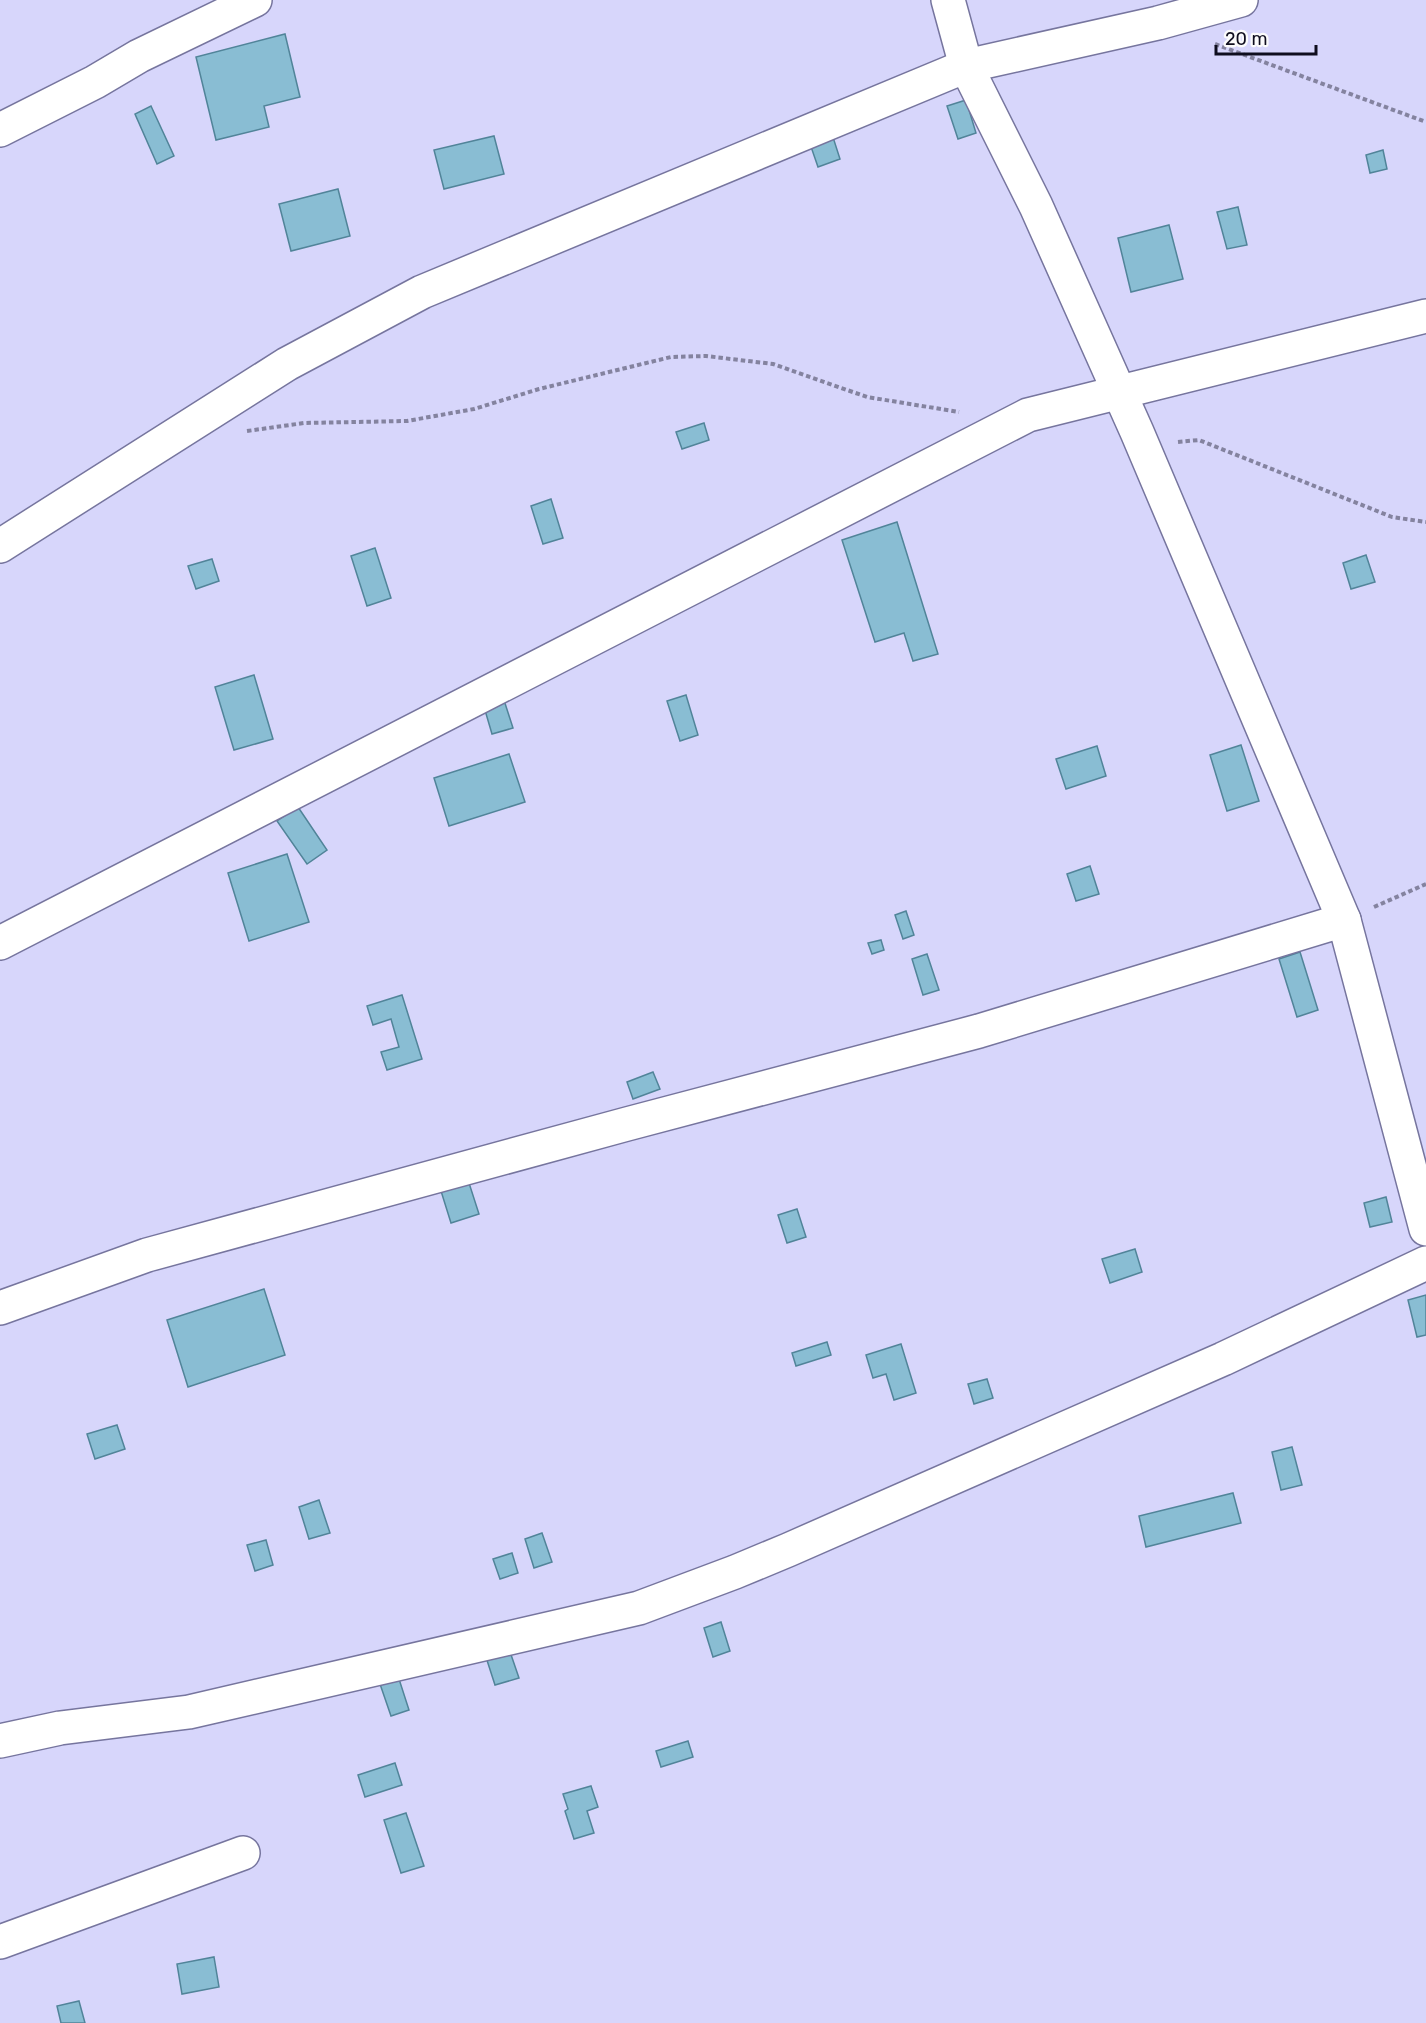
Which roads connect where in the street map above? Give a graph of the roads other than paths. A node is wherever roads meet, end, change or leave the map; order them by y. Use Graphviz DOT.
graph roads {
  1 [pos="255,0"];
  2 [pos="948,0"];
  3 [pos="1241,0"];
  4 [pos="966,66"];
  5 [pos="0,130"];
  6 [pos="1426,316"];
  7 [pos="1119,394"];
  8 [pos="0,546"];
  9 [pos="1344,920"];
  10 [pos="0,943"];
  11 [pos="1426,1229"];
  12 [pos="1426,1263"];
  13 [pos="0,1308"];
  14 [pos="0,1741"];
  15 [pos="243,1853"];
  16 [pos="0,1942"];
  1 -- 5 [label="street"];
  2 -- 4 [label="street"];
  3 -- 4 [label="street"];
  4 -- 7 [label="street"];
  4 -- 8 [label="street"];
  6 -- 7 [label="street"];
  7 -- 9 [label="street"];
  7 -- 10 [label="street"];
  9 -- 11 [label="street"];
  9 -- 13 [label="street"];
  12 -- 14 [label="street"];
  15 -- 16 [label="street"];
}
